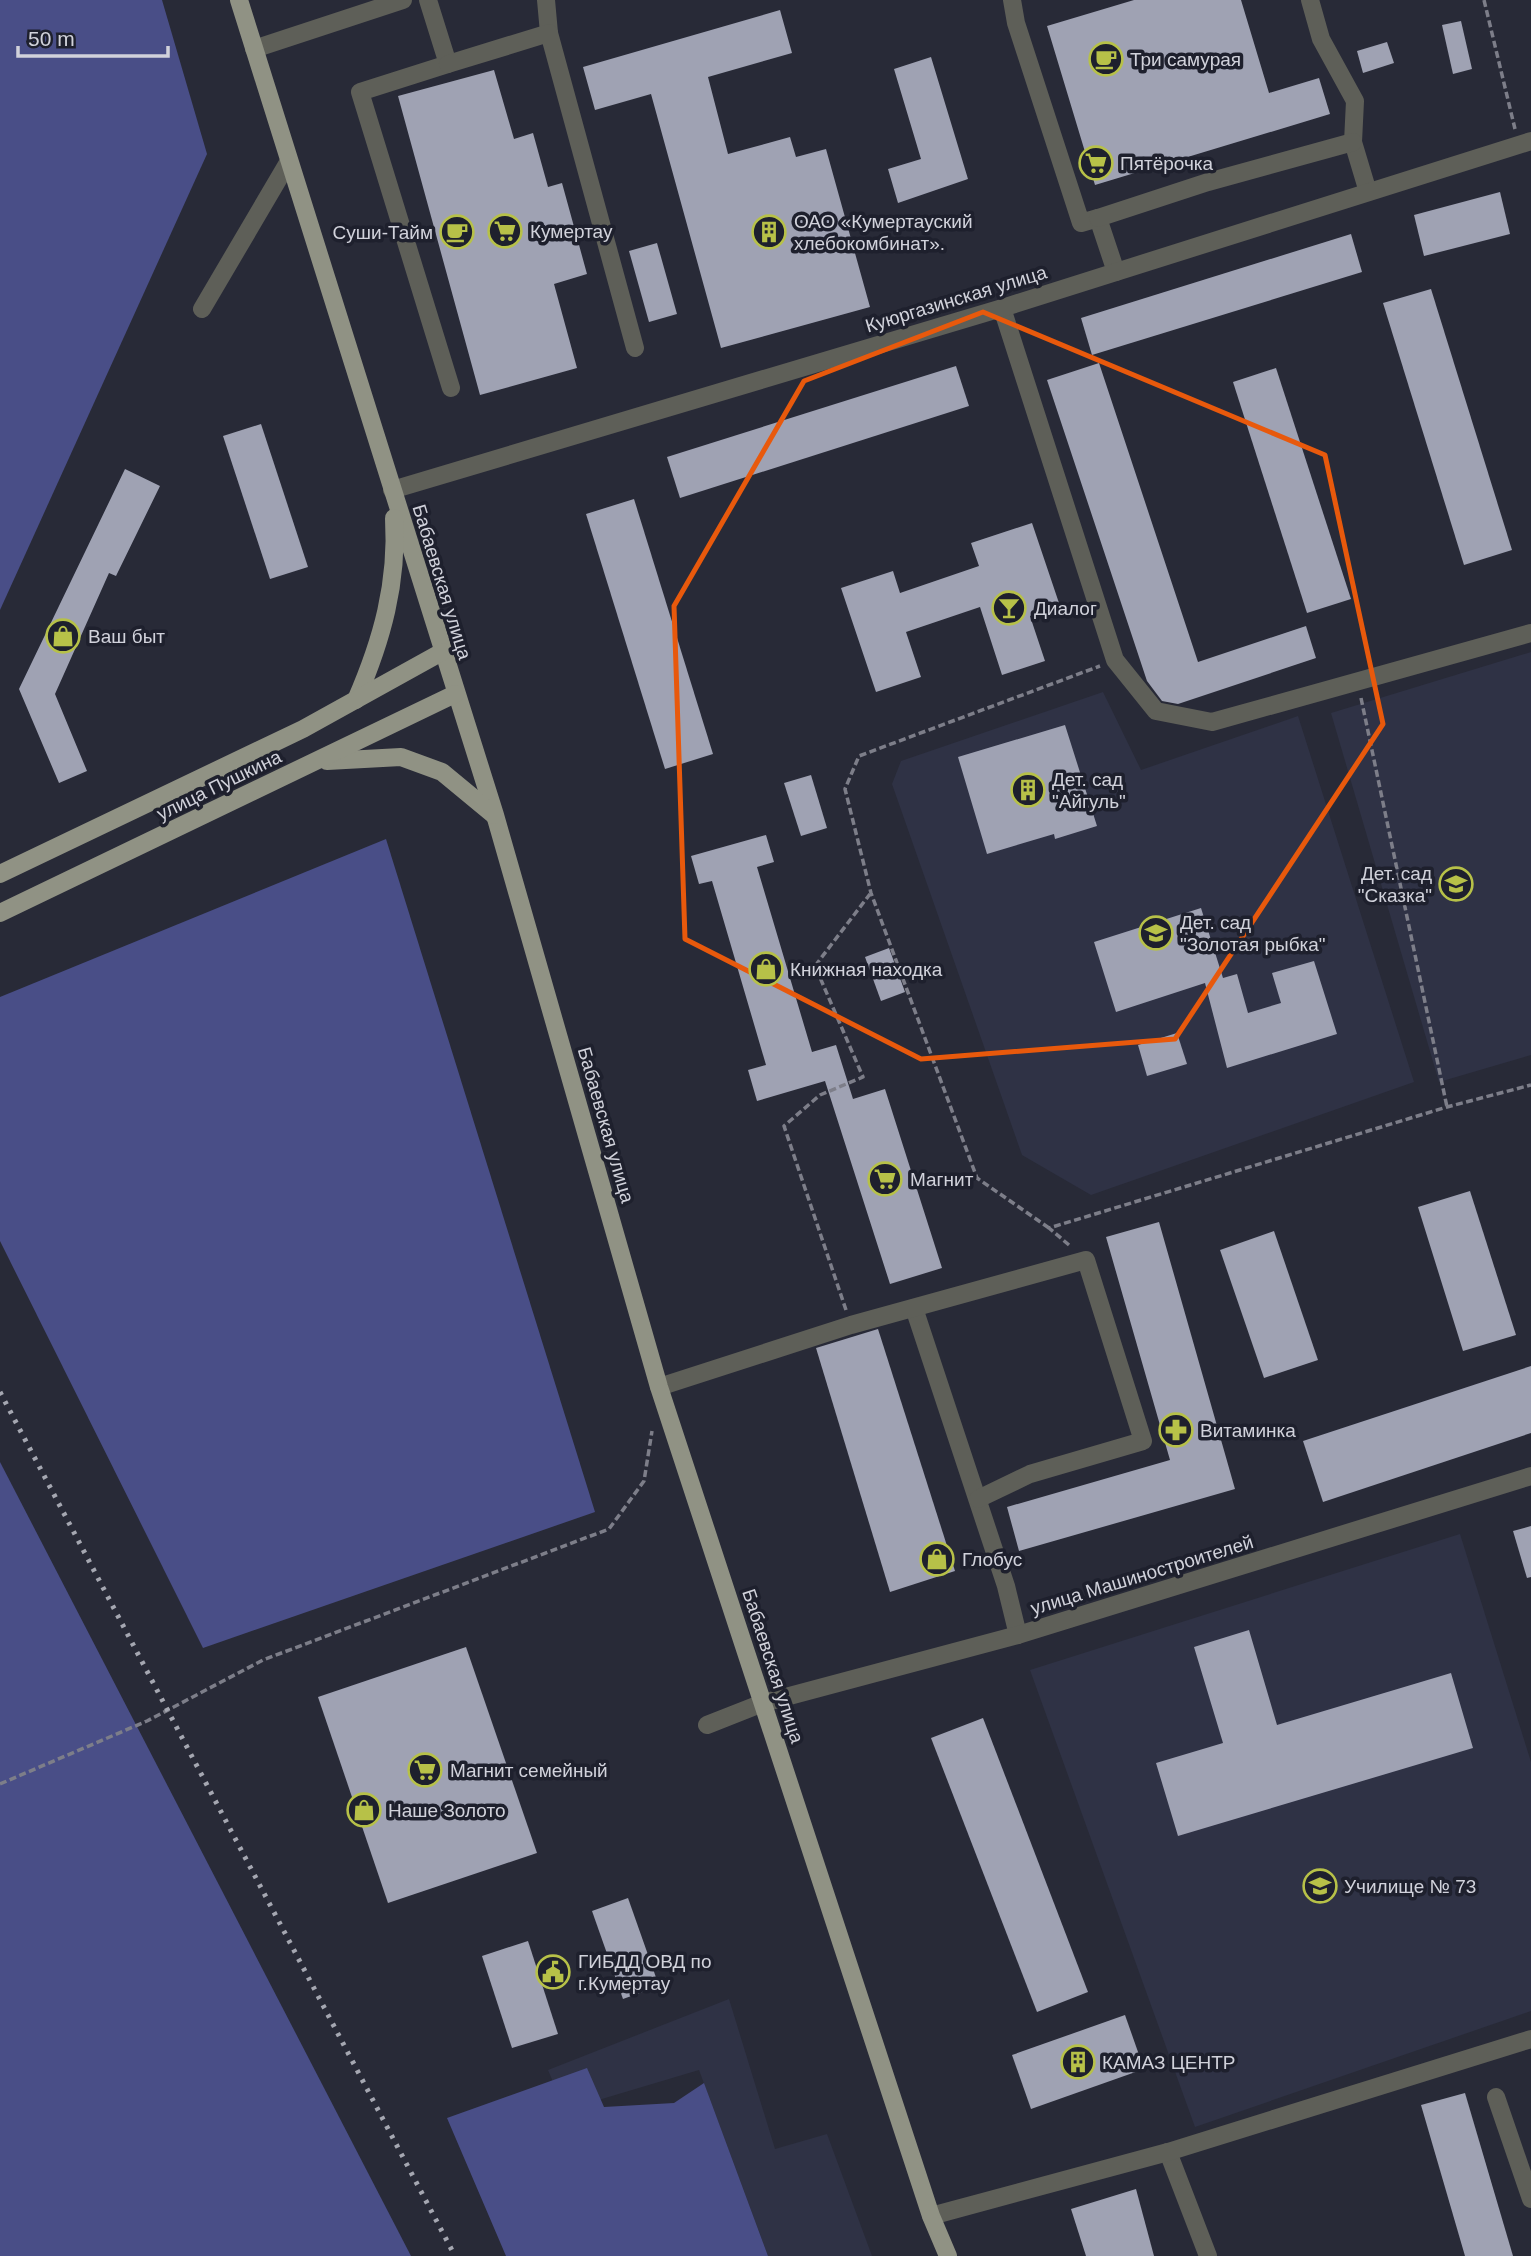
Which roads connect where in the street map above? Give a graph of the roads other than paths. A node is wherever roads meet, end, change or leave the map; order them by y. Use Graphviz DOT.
graph roads {
  1 [pos="239,0"];
  2 [pos="403,0"];
  3 [pos="428,0"];
  4 [pos="546,0"];
  5 [pos="1012,0"];
  6 [pos="1310,0"];
  7 [pos="549,33"];
  8 [pos="254,49"];
  9 [pos="448,64"];
  10 [pos="1353,142"];
  11 [pos="1525,143"];
  12 [pos="289,161"];
  13 [pos="1368,192"];
  14 [pos="1098,218"];
  15 [pos="1116,272"];
  16 [pos="1002,308"];
  17 [pos="202,309"];
  18 [pos="635,348"];
  19 [pos="451,388"];
  20 [pos="392,490"];
  21 [pos="1531,633"];
  22 [pos="442,652"];
  23 [pos="455,694"];
  24 [pos="356,700"];
  25 [pos="316,762"];
  26 [pos="495,815"];
  27 [pos="0,874"];
  28 [pos="0,913"];
  29 [pos="914,1308"];
  30 [pos="659,1387"];
  31 [pos="1531,1476"];
  32 [pos="978,1499"];
  33 [pos="1018,1636"];
  34 [pos="763,1703"];
  35 [pos="707,1725"];
  36 [pos="1531,2039"];
  37 [pos="1496,2097"];
  38 [pos="1168,2152"];
  39 [pos="1531,2199"];
  40 [pos="931,2216"];
  41 [pos="948,2256"];
  42 [pos="1208,2256"];
  1 -- 8 [label="main road, Бабаевская улица"];
  2 -- 8 [label="street"];
  3 -- 9 [label="street"];
  4 -- 7 [label="street"];
  5 -- 14 [label="street"];
  6 -- 10 [label="street"];
  7 -- 9 [label="street"];
  7 -- 18 [label="street"];
  8 -- 12 [label="main road, Бабаевская улица"];
  9 -- 19 [label="street"];
  10 -- 13 [label="street"];
  10 -- 14 [label="street"];
  11 -- 13 [label="street, Куюргазинская улица"];
  12 -- 17 [label="street"];
  12 -- 20 [label="main road, Бабаевская улица"];
  13 -- 15 [label="street, Куюргазинская улица"];
  14 -- 15 [label="street"];
  15 -- 16 [label="street, Куюргазинская улица"];
  16 -- 20 [label="street, Куюргазинская улица"];
  16 -- 21 [label="street"];
  20 -- 22 [label="main road, Бабаевская улица"];
  20 -- 24 [label="main road"];
  22 -- 23 [label="main road, Бабаевская улица"];
  22 -- 24 [label="main road, улица Пушкина"];
  23 -- 25 [label="main road, улица Пушкина"];
  23 -- 26 [label="main road, Бабаевская улица"];
  24 -- 27 [label="main road, улица Пушкина"];
  25 -- 26 [label="main road"];
  25 -- 28 [label="main road, улица Пушкина"];
  26 -- 30 [label="main road, Бабаевская улица"];
  29 -- 30 [label="street"];
  29 -- 32 [label="street"];
  29 -- 32 [label="street"];
  30 -- 34 [label="main road, Бабаевская улица"];
  31 -- 33 [label="street, улица Машиностроителей"];
  32 -- 33 [label="street"];
  33 -- 34 [label="street, улица Машиностроителей"];
  34 -- 35 [label="street, улица Машиностроителей"];
  34 -- 40 [label="main road, Бабаевская улица"];
  36 -- 38 [label="street"];
  37 -- 39 [label="street"];
  38 -- 40 [label="street"];
  38 -- 42 [label="street"];
  40 -- 41 [label="main road, Бабаевская улица"];
}
